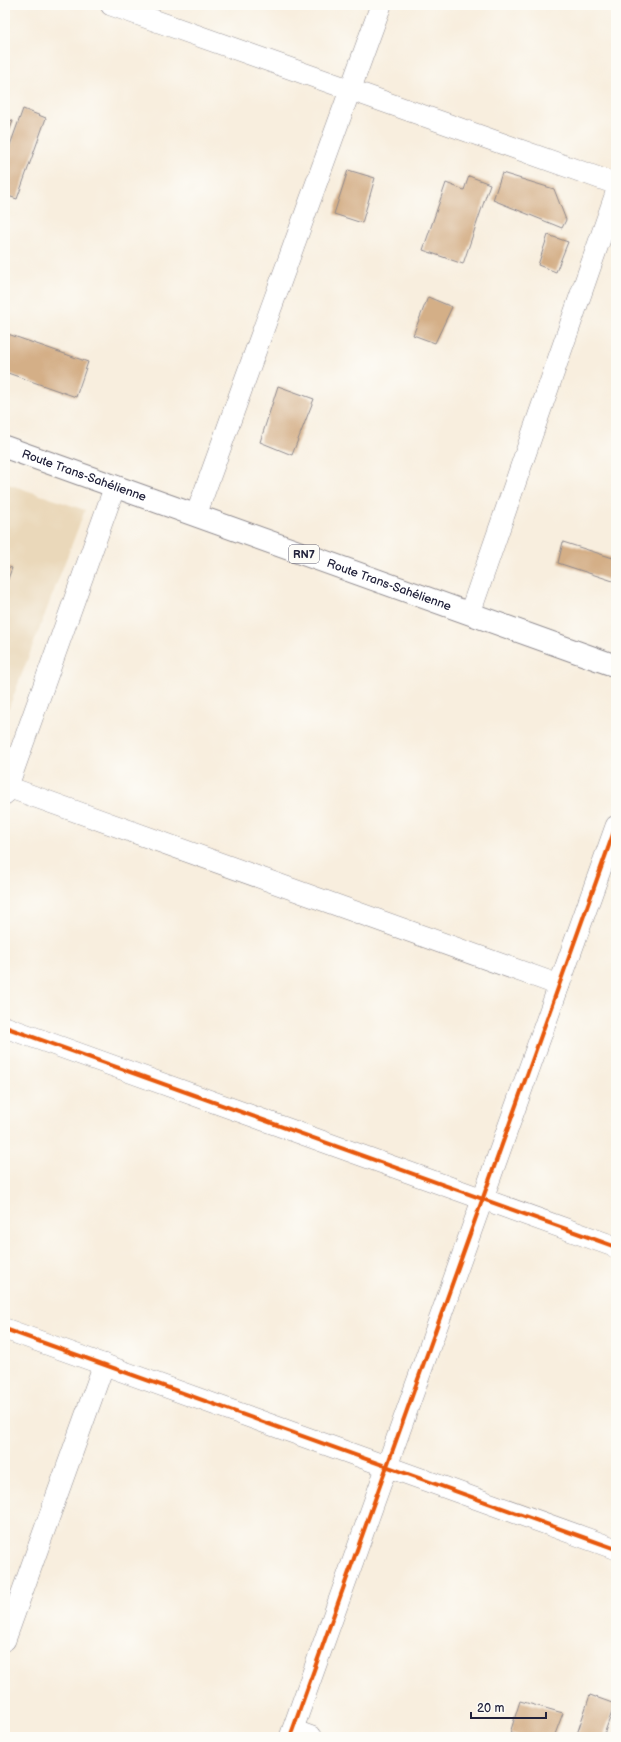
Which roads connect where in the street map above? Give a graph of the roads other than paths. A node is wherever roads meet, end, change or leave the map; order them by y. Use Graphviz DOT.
graph roads {
  1 [pos="111,5"];
  2 [pos="381,5"];
  3 [pos="350,90"];
  4 [pos="616,184"];
  5 [pos="616,193"];
  6 [pos="5,447"];
  7 [pos="115,486"];
  8 [pos="196,515"];
  9 [pos="470,613"];
  10 [pos="616,666"];
  11 [pos="6,789"];
  12 [pos="616,826"];
  13 [pos="559,985"];
  14 [pos="5,1028"];
  15 [pos="482,1199"];
  16 [pos="616,1247"];
  17 [pos="5,1329"];
  18 [pos="104,1364"];
  19 [pos="387,1466"];
  20 [pos="616,1548"];
  21 [pos="5,1640"];
  22 [pos="291,1733"];
  23 [pos="312,1737"];
  1 -- 3 [label="street"];
  2 -- 3 [label="street"];
  3 -- 4 [label="street"];
  3 -- 8 [label="street"];
  5 -- 9 [label="street"];
  6 -- 7 [label="highway, Route Trans-Sahélienne / RN7"];
  7 -- 8 [label="highway, Route Trans-Sahélienne / RN7"];
  7 -- 11 [label="street"];
  8 -- 9 [label="highway, Route Trans-Sahélienne / RN7"];
  9 -- 10 [label="highway, Route Trans-Sahélienne / RN7"];
  11 -- 13 [label="street"];
  12 -- 13 [label="street"];
  13 -- 15 [label="street"];
  14 -- 15 [label="street"];
  15 -- 16 [label="street"];
  15 -- 19 [label="street"];
  17 -- 18 [label="street"];
  18 -- 19 [label="street"];
  18 -- 21 [label="street"];
  19 -- 20 [label="street"];
  19 -- 22 [label="street"];
  22 -- 23 [label="street"];
}
